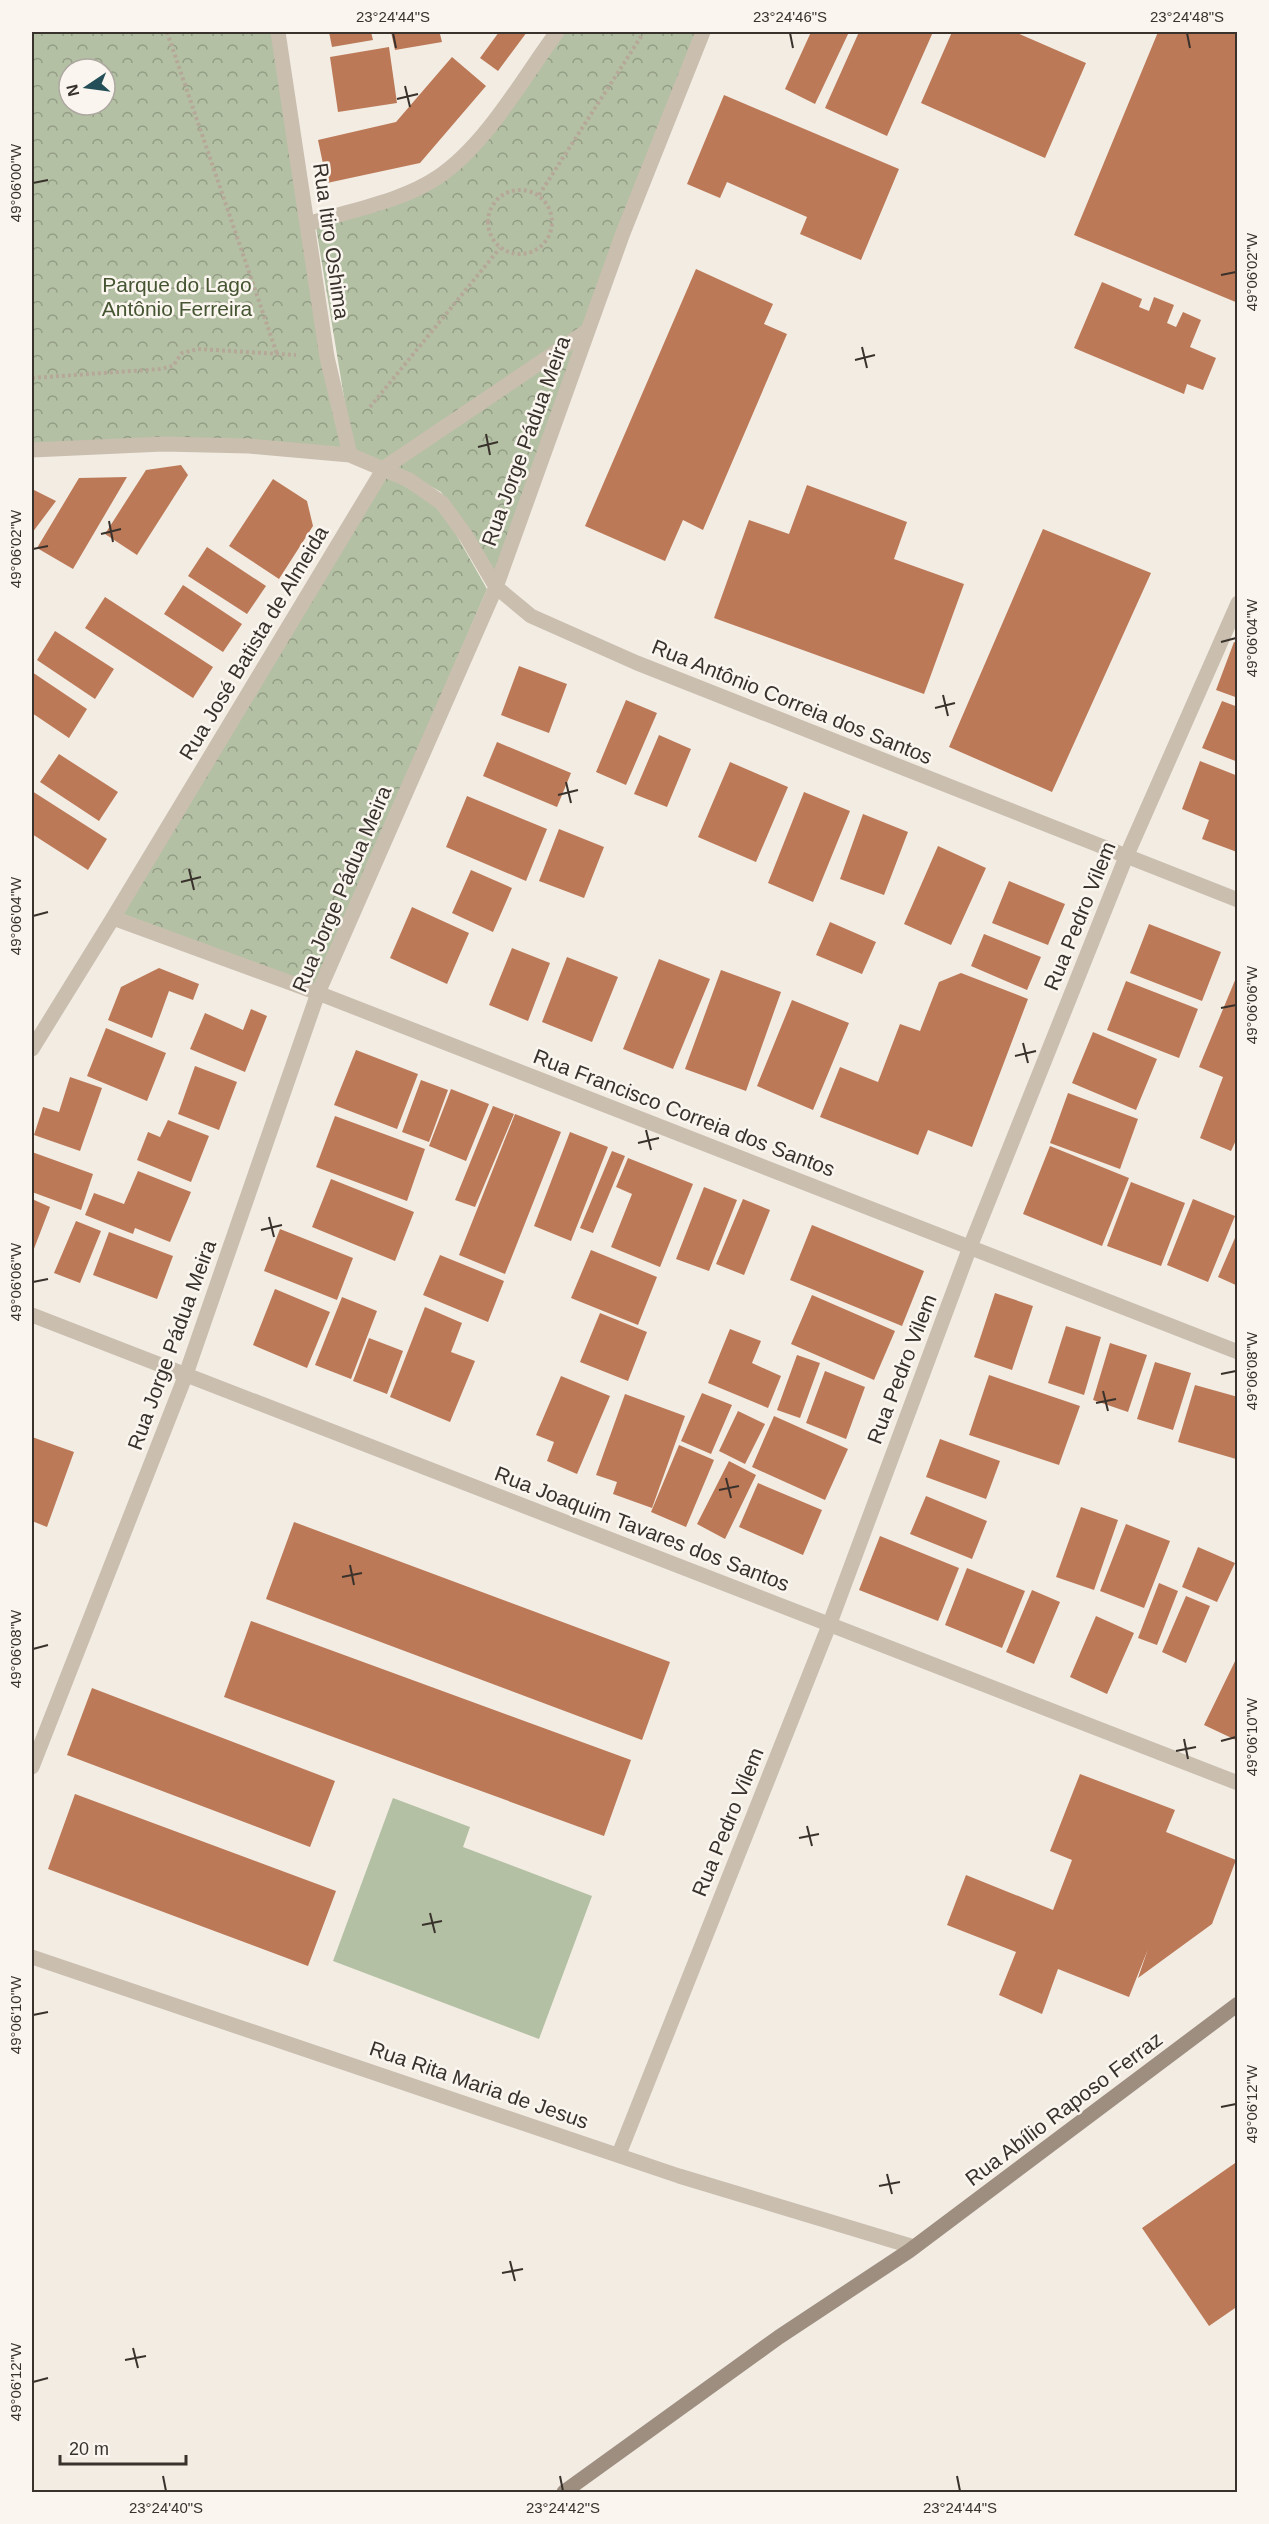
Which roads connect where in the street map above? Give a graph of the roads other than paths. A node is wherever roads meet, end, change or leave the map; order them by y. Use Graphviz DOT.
graph roads {
  1 [pos="278,32"];
  2 [pos="557,32"];
  3 [pos="699,36"];
  4 [pos="308,224"];
  5 [pos="587,331"];
  6 [pos="32,450"];
  7 [pos="350,455"];
  8 [pos="384,468"];
  9 [pos="496,586"];
  10 [pos="1238,603"];
  11 [pos="1126,858"];
  12 [pos="1238,900"];
  13 [pos="113,918"];
  14 [pos="318,993"];
  15 [pos="32,1049"];
  16 [pos="970,1248"];
  17 [pos="32,1315"];
  18 [pos="1238,1352"];
  19 [pos="186,1377"];
  20 [pos="830,1623"];
  21 [pos="32,1767"];
  22 [pos="1238,1783"];
  23 [pos="32,1957"];
  24 [pos="1238,2004"];
  25 [pos="619,2154"];
  26 [pos="915,2247"];
  27 [pos="564,2493"];
  1 -- 4 [label="street, Rua Itiro Oshima"];
  2 -- 4 [label="street"];
  3 -- 5 [label="street, Rua Jorge Pádua Meira"];
  4 -- 7 [label="street, Rua Itiro Oshima"];
  5 -- 8 [label="street, Rua José Batista de Almeida"];
  5 -- 9 [label="street, Rua Jorge Pádua Meira"];
  6 -- 7 [label="street, Rua Antônio Correia dos Santos"];
  7 -- 8 [label="street, Rua Antônio Correia dos Santos"];
  8 -- 9 [label="street, Rua Antônio Correia dos Santos"];
  8 -- 13 [label="street, Rua José Batista de Almeida"];
  9 -- 11 [label="street, Rua Antônio Correia dos Santos"];
  9 -- 14 [label="street, Rua Jorge Pádua Meira"];
  10 -- 11 [label="street, Rua Pedro Vilem"];
  11 -- 12 [label="street, Rua Antônio Correia dos Santos"];
  11 -- 16 [label="street, Rua Pedro Vilem"];
  13 -- 14 [label="street, Rua Francisco Correia dos Santos"];
  13 -- 15 [label="street, Rua José Batista de Almeida"];
  14 -- 16 [label="street, Rua Francisco Correia dos Santos"];
  14 -- 19 [label="street, Rua Jorge Pádua Meira"];
  16 -- 18 [label="street, Rua Francisco Correia dos Santos"];
  16 -- 20 [label="street, Rua Pedro Vilem"];
  17 -- 19 [label="street, Rua Joaquim Tavares dos Santos"];
  19 -- 20 [label="street, Rua Joaquim Tavares dos Santos"];
  19 -- 21 [label="street, Rua Jorge Pádua Meira"];
  20 -- 22 [label="street, Rua Joaquim Tavares dos Santos"];
  20 -- 25 [label="street, Rua Pedro Vilem"];
  23 -- 25 [label="street, Rua Rita Maria de Jesus"];
  24 -- 26 [label="street, Rua Abílio Raposo Ferraz"];
  25 -- 26 [label="street, Rua Rita Maria de Jesus"];
  26 -- 27 [label="street, Rua Abílio Raposo Ferraz"];
}
